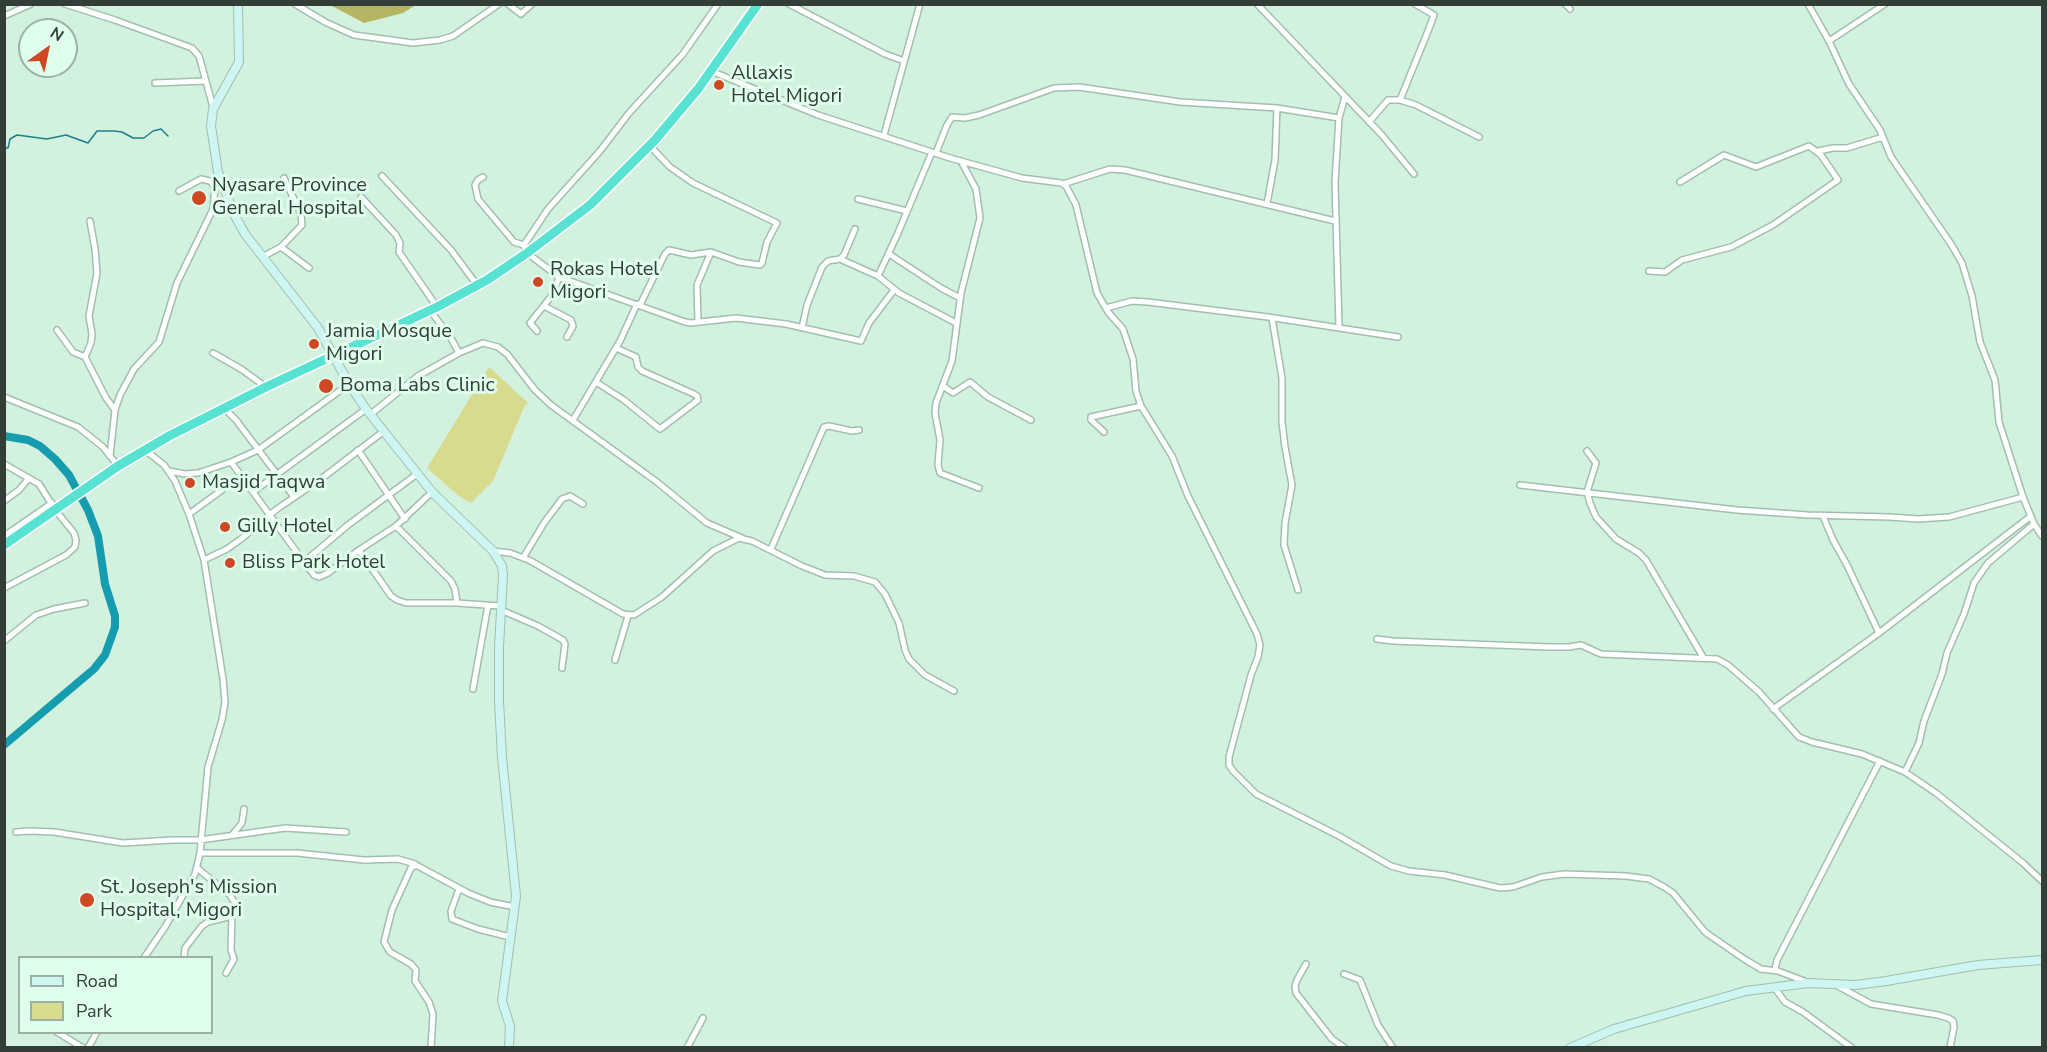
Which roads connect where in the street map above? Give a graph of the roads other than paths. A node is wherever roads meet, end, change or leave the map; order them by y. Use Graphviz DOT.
graph roads {
  1 [pos="31,4"];
  2 [pos="65,4"];
  3 [pos="238,4"];
  4 [pos="295,4"];
  5 [pos="499,4"];
  6 [pos="508,4"];
  7 [pos="532,4"];
  8 [pos="718,4"];
  9 [pos="758,4"];
  10 [pos="789,4"];
  11 [pos="920,4"];
  12 [pos="1257,4"];
  13 [pos="1415,4"];
  14 [pos="1808,4"];
  15 [pos="1885,4"];
  16 [pos="4,16"];
  17 [pos="1829,41"];
  18 [pos="904,61"];
  19 [pos="711,70"];
  20 [pos="205,81"];
  21 [pos="155,83"];
  22 [pos="1345,97"];
  23 [pos="1400,100"];
  24 [pos="1277,108"];
  25 [pos="213,109"];
  26 [pos="1339,118"];
  27 [pos="1369,122"];
  28 [pos="884,135"];
  29 [pos="1479,137"];
  30 [pos="1883,137"];
  31 [pos="650,146"];
  32 [pos="1818,151"];
  33 [pos="934,152"];
  34 [pos="961,161"];
  35 [pos="1414,174"];
  36 [pos="382,176"];
  37 [pos="483,177"];
  38 [pos="284,178"];
  39 [pos="1680,182"];
  40 [pos="1063,184"];
  41 [pos="218,185"];
  42 [pos="179,191"];
  43 [pos="361,197"];
  44 [pos="858,199"];
  45 [pos="1267,204"];
  46 [pos="907,211"];
  47 [pos="90,221"];
  48 [pos="1335,221"];
  49 [pos="855,229"];
  50 [pos="281,247"];
  51 [pos="526,249"];
  52 [pos="711,252"];
  53 [pos="889,254"];
  54 [pos="262,257"];
  55 [pos="840,258"];
  56 [pos="309,268"];
  57 [pos="1649,271"];
  58 [pos="878,276"];
  59 [pos="559,277"];
  60 [pos="477,285"];
  61 [pos="894,290"];
  62 [pos="960,298"];
  63 [pos="639,305"];
  64 [pos="544,306"];
  65 [pos="1106,308"];
  66 [pos="433,309"];
  67 [pos="1272,318"];
  68 [pos="698,322"];
  69 [pos="956,323"];
  70 [pos="1339,327"];
  71 [pos="802,328"];
  72 [pos="57,330"];
  73 [pos="537,331"];
  74 [pos="567,337"];
  75 [pos="1398,337"];
  76 [pos="616,348"];
  77 [pos="213,353"];
  78 [pos="459,353"];
  79 [pos="333,356"];
  80 [pos="85,357"];
  81 [pos="596,382"];
  82 [pos="349,384"];
  83 [pos="943,386"];
  84 [pos="266,387"];
  85 [pos="4,397"];
  86 [pos="1141,406"];
  87 [pos="224,408"];
  88 [pos="115,410"];
  89 [pos="368,411"];
  90 [pos="573,420"];
  91 [pos="1031,420"];
  92 [pos="860,430"];
  93 [pos="384,431"];
  94 [pos="1104,432"];
  95 [pos="145,450"];
  96 [pos="258,450"];
  97 [pos="358,450"];
  98 [pos="1587,451"];
  99 [pos="110,456"];
  100 [pos="231,462"];
  101 [pos="4,464"];
  102 [pos="118,466"];
  103 [pos="169,471"];
  104 [pos="417,474"];
  105 [pos="277,475"];
  106 [pos="29,478"];
  107 [pos="1520,485"];
  108 [pos="980,488"];
  109 [pos="222,490"];
  110 [pos="253,492"];
  111 [pos="432,492"];
  112 [pos="1587,492"];
  113 [pos="388,495"];
  114 [pos="294,497"];
  115 [pos="2023,497"];
  116 [pos="4,501"];
  117 [pos="583,504"];
  118 [pos="54,507"];
  119 [pos="189,514"];
  120 [pos="270,516"];
  121 [pos="1823,516"];
  122 [pos="2031,516"];
  123 [pos="405,519"];
  124 [pos="2034,524"];
  125 [pos="396,526"];
  126 [pos="4,536"];
  127 [pos="2043,536"];
  128 [pos="743,538"];
  129 [pos="4,545"];
  130 [pos="771,549"];
  131 [pos="359,550"];
  132 [pos="493,551"];
  133 [pos="523,558"];
  134 [pos="204,560"];
  135 [pos="304,562"];
  136 [pos="4,588"];
  137 [pos="1298,590"];
  138 [pos="85,603"];
  139 [pos="457,603"];
  140 [pos="488,605"];
  141 [pos="501,608"];
  142 [pos="628,616"];
  143 [pos="1879,633"];
  144 [pos="1377,639"];
  145 [pos="4,641"];
  146 [pos="1703,657"];
  147 [pos="615,660"];
  148 [pos="562,668"];
  149 [pos="473,689"];
  150 [pos="954,691"];
  151 [pos="1773,709"];
  152 [pos="1880,761"];
  153 [pos="1905,772"];
  154 [pos="244,809"];
  155 [pos="242,823"];
  156 [pos="16,832"];
  157 [pos="346,832"];
  158 [pos="248,833"];
  159 [pos="232,835"];
  160 [pos="200,840"];
  161 [pos="200,853"];
  162 [pos="416,865"];
  163 [pos="197,868"];
  164 [pos="2043,881"];
  165 [pos="459,889"];
  166 [pos="515,907"];
  167 [pos="232,916"];
  168 [pos="510,937"];
  169 [pos="145,956"];
  170 [pos="184,956"];
  171 [pos="2043,960"];
  172 [pos="1306,964"];
  173 [pos="1775,970"];
  174 [pos="226,973"];
  175 [pos="1344,974"];
  176 [pos="1808,982"];
  177 [pos="1834,985"];
  178 [pos="1773,987"];
  179 [pos="703,1018"];
  180 [pos="60,1034"];
  181 [pos="83,1047"];
  182 [pos="431,1047"];
  183 [pos="510,1047"];
  184 [pos="687,1047"];
  185 [pos="1345,1047"];
  186 [pos="1393,1047"];
  187 [pos="1570,1047"];
  188 [pos="1852,1047"];
  189 [pos="1950,1047"];
  1 -- 16 [label="street"];
  2 -- 20 [label="street"];
  3 -- 25 [label="street"];
  4 -- 5 [label="street"];
  6 -- 7 [label="street"];
  8 -- 51 [label="street"];
  9 -- 19 [label="highway"];
  10 -- 18 [label="street"];
  11 -- 18 [label="street"];
  12 -- 22 [label="street"];
  13 -- 23 [label="street"];
  14 -- 17 [label="street"];
  15 -- 17 [label="street"];
  17 -- 30 [label="street"];
  18 -- 28 [label="street"];
  19 -- 28 [label="street"];
  19 -- 31 [label="highway"];
  20 -- 21 [label="street"];
  20 -- 25 [label="street"];
  22 -- 26 [label="street"];
  22 -- 27 [label="street"];
  23 -- 27 [label="street"];
  23 -- 29 [label="street"];
  24 -- 26 [label="street"];
  24 -- 33 [label="street"];
  24 -- 45 [label="street"];
  25 -- 41 [label="street"];
  26 -- 48 [label="street"];
  27 -- 35 [label="street"];
  28 -- 33 [label="street"];
  30 -- 32 [label="street"];
  30 -- 115 [label="street"];
  31 -- 51 [label="highway"];
  31 -- 52 [label="street"];
  32 -- 39 [label="street"];
  32 -- 57 [label="street"];
  33 -- 34 [label="street"];
  33 -- 46 [label="street"];
  34 -- 40 [label="street"];
  34 -- 62 [label="street"];
  36 -- 60 [label="street"];
  37 -- 51 [label="street"];
  38 -- 50 [label="street"];
  40 -- 45 [label="street"];
  40 -- 65 [label="street"];
  41 -- 42 [label="street"];
  41 -- 54 [label="street"];
  41 -- 88 [label="street"];
  43 -- 66 [label="street"];
  44 -- 46 [label="street"];
  45 -- 48 [label="street"];
  46 -- 53 [label="street"];
  47 -- 80 [label="street"];
  48 -- 70 [label="street"];
  49 -- 55 [label="street"];
  50 -- 54 [label="street"];
  50 -- 56 [label="street"];
  51 -- 59 [label="street"];
  51 -- 60 [label="highway"];
  52 -- 63 [label="street"];
  52 -- 68 [label="street"];
  53 -- 58 [label="street"];
  53 -- 62 [label="street"];
  54 -- 79 [label="street"];
  55 -- 58 [label="street"];
  55 -- 71 [label="street"];
  58 -- 61 [label="street"];
  59 -- 63 [label="street"];
  59 -- 64 [label="street"];
  60 -- 66 [label="highway"];
  61 -- 69 [label="street"];
  61 -- 71 [label="street"];
  62 -- 69 [label="street"];
  63 -- 68 [label="street"];
  63 -- 76 [label="street"];
  64 -- 73 [label="street"];
  64 -- 74 [label="street"];
  65 -- 67 [label="street"];
  65 -- 86 [label="street"];
  66 -- 78 [label="street"];
  66 -- 79 [label="highway"];
  67 -- 70 [label="street"];
  67 -- 137 [label="street"];
  68 -- 71 [label="street"];
  69 -- 83 [label="street"];
  70 -- 75 [label="street"];
  72 -- 80 [label="street"];
  76 -- 81 [label="street"];
  76 -- 81 [label="street"];
  77 -- 84 [label="street"];
  78 -- 89 [label="street"];
  78 -- 90 [label="street"];
  79 -- 82 [label="street"];
  79 -- 84 [label="highway"];
  80 -- 88 [label="street"];
  81 -- 90 [label="street"];
  82 -- 89 [label="street"];
  82 -- 96 [label="street"];
  83 -- 91 [label="street"];
  83 -- 108 [label="street"];
  84 -- 87 [label="highway"];
  85 -- 99 [label="street"];
  86 -- 94 [label="street"];
  86 -- 173 [label="street"];
  87 -- 95 [label="highway"];
  87 -- 96 [label="street"];
  88 -- 99 [label="street"];
  89 -- 93 [label="street"];
  89 -- 105 [label="street"];
  90 -- 128 [label="street"];
  92 -- 130 [label="street"];
  93 -- 97 [label="street"];
  93 -- 104 [label="street"];
  95 -- 102 [label="highway"];
  95 -- 103 [label="street"];
  96 -- 100 [label="street"];
  96 -- 105 [label="street"];
  97 -- 113 [label="street"];
  97 -- 114 [label="street"];
  98 -- 112 [label="street"];
  99 -- 102 [label="street"];
  100 -- 103 [label="street"];
  100 -- 110 [label="street"];
  101 -- 106 [label="street"];
  102 -- 118 [label="highway"];
  103 -- 119 [label="street"];
  104 -- 111 [label="street"];
  104 -- 113 [label="street"];
  105 -- 110 [label="street"];
  105 -- 114 [label="street"];
  106 -- 116 [label="street"];
  106 -- 118 [label="street"];
  107 -- 112 [label="street"];
  109 -- 119 [label="street"];
  110 -- 120 [label="street"];
  111 -- 123 [label="street"];
  111 -- 132 [label="street"];
  112 -- 121 [label="street"];
  112 -- 146 [label="street"];
  113 -- 123 [label="street"];
  113 -- 135 [label="street"];
  114 -- 120 [label="street"];
  115 -- 121 [label="street"];
  115 -- 122 [label="street"];
  117 -- 133 [label="street"];
  118 -- 126 [label="street"];
  118 -- 129 [label="highway"];
  118 -- 136 [label="street"];
  119 -- 134 [label="street"];
  120 -- 134 [label="street"];
  120 -- 135 [label="street"];
  121 -- 143 [label="street"];
  122 -- 124 [label="street"];
  122 -- 143 [label="street"];
  123 -- 125 [label="street"];
  124 -- 127 [label="street"];
  124 -- 153 [label="street"];
  125 -- 131 [label="street"];
  125 -- 139 [label="street"];
  128 -- 130 [label="street"];
  128 -- 142 [label="street"];
  130 -- 150 [label="street"];
  131 -- 135 [label="street"];
  131 -- 139 [label="street"];
  132 -- 133 [label="street"];
  132 -- 141 [label="street"];
  133 -- 142 [label="street"];
  134 -- 160 [label="street"];
  138 -- 145 [label="street"];
  139 -- 140 [label="street"];
  140 -- 141 [label="street"];
  140 -- 149 [label="street"];
  141 -- 148 [label="street"];
  141 -- 166 [label="street"];
  142 -- 147 [label="street"];
  143 -- 151 [label="street"];
  144 -- 146 [label="street"];
  146 -- 151 [label="street"];
  151 -- 152 [label="street"];
  152 -- 153 [label="street"];
  152 -- 173 [label="street"];
  153 -- 164 [label="street"];
  154 -- 155 [label="street"];
  155 -- 158 [label="street"];
  155 -- 159 [label="street"];
  156 -- 160 [label="street"];
  157 -- 158 [label="street"];
  158 -- 159 [label="street"];
  159 -- 160 [label="street"];
  160 -- 161 [label="street"];
  161 -- 162 [label="street"];
  161 -- 163 [label="street"];
  162 -- 165 [label="street"];
  162 -- 182 [label="street"];
  163 -- 167 [label="street"];
  163 -- 169 [label="street"];
  165 -- 166 [label="street"];
  165 -- 168 [label="street"];
  166 -- 168 [label="street"];
  167 -- 170 [label="street"];
  167 -- 174 [label="street"];
  168 -- 183 [label="street"];
  171 -- 177 [label="street"];
  172 -- 185 [label="street"];
  173 -- 176 [label="street"];
  175 -- 186 [label="street"];
  176 -- 177 [label="street"];
  176 -- 178 [label="street"];
  177 -- 189 [label="street"];
  178 -- 187 [label="street"];
  178 -- 188 [label="street"];
  179 -- 184 [label="street"];
  180 -- 181 [label="street"];
}
